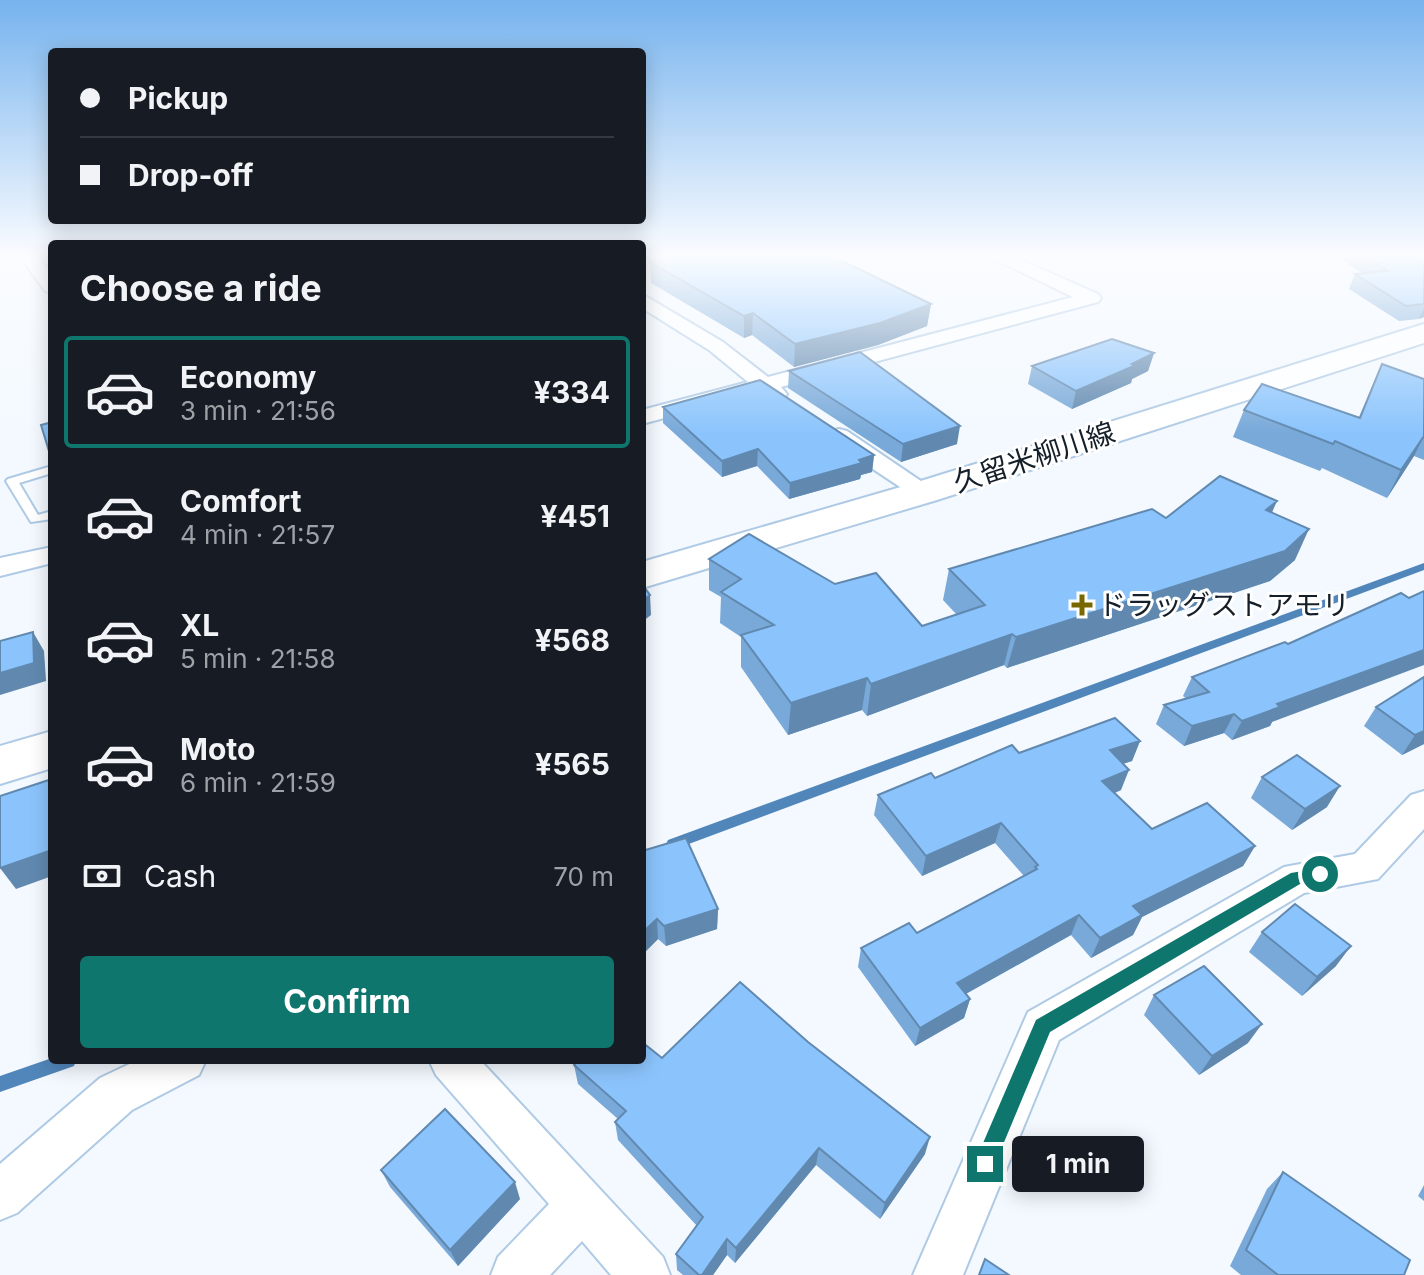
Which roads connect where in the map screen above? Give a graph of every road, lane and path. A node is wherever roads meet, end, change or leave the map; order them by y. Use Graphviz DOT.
graph roads {
  1 [pos="665,314"];
  2 [pos="1030,314"];
  3 [pos="1424,333"];
  4 [pos="765,386"];
  5 [pos="791,404"];
  6 [pos="646,416"];
  7 [pos="818,421"];
  8 [pos="48,470"];
  9 [pos="924,492"];
  10 [pos="48,516"];
  11 [pos="48,556"];
  12 [pos="0,567"];
  13 [pos="646,574"];
  14 [pos="48,750"];
  15 [pos="0,765"];
  16 [pos="1424,805"];
  17 [pos="176,1064"];
  18 [pos="455,1064"];
  19 [pos="0,1196"];
  20 [pos="580,1207"];
  21 [pos="516,1275"];
  22 [pos="645,1275"];
  23 [pos="938,1275"];
  1 -- 4 [label="street"];
  2 -- 4 [label="street"];
  3 -- 9 [label="main road, 久留米柳川線"];
  4 -- 5 [label="street"];
  4 -- 6 [label="street"];
  7 -- 9 [label="street"];
  8 -- 10 [label="lane"];
  9 -- 13 [label="main road, 久留米柳川線"];
  11 -- 12 [label="street"];
  14 -- 15 [label="main road"];
  16 -- 23 [label="street"];
  17 -- 19 [label="street"];
  18 -- 20 [label="street"];
  20 -- 21 [label="street"];
  20 -- 22 [label="street"];
}
